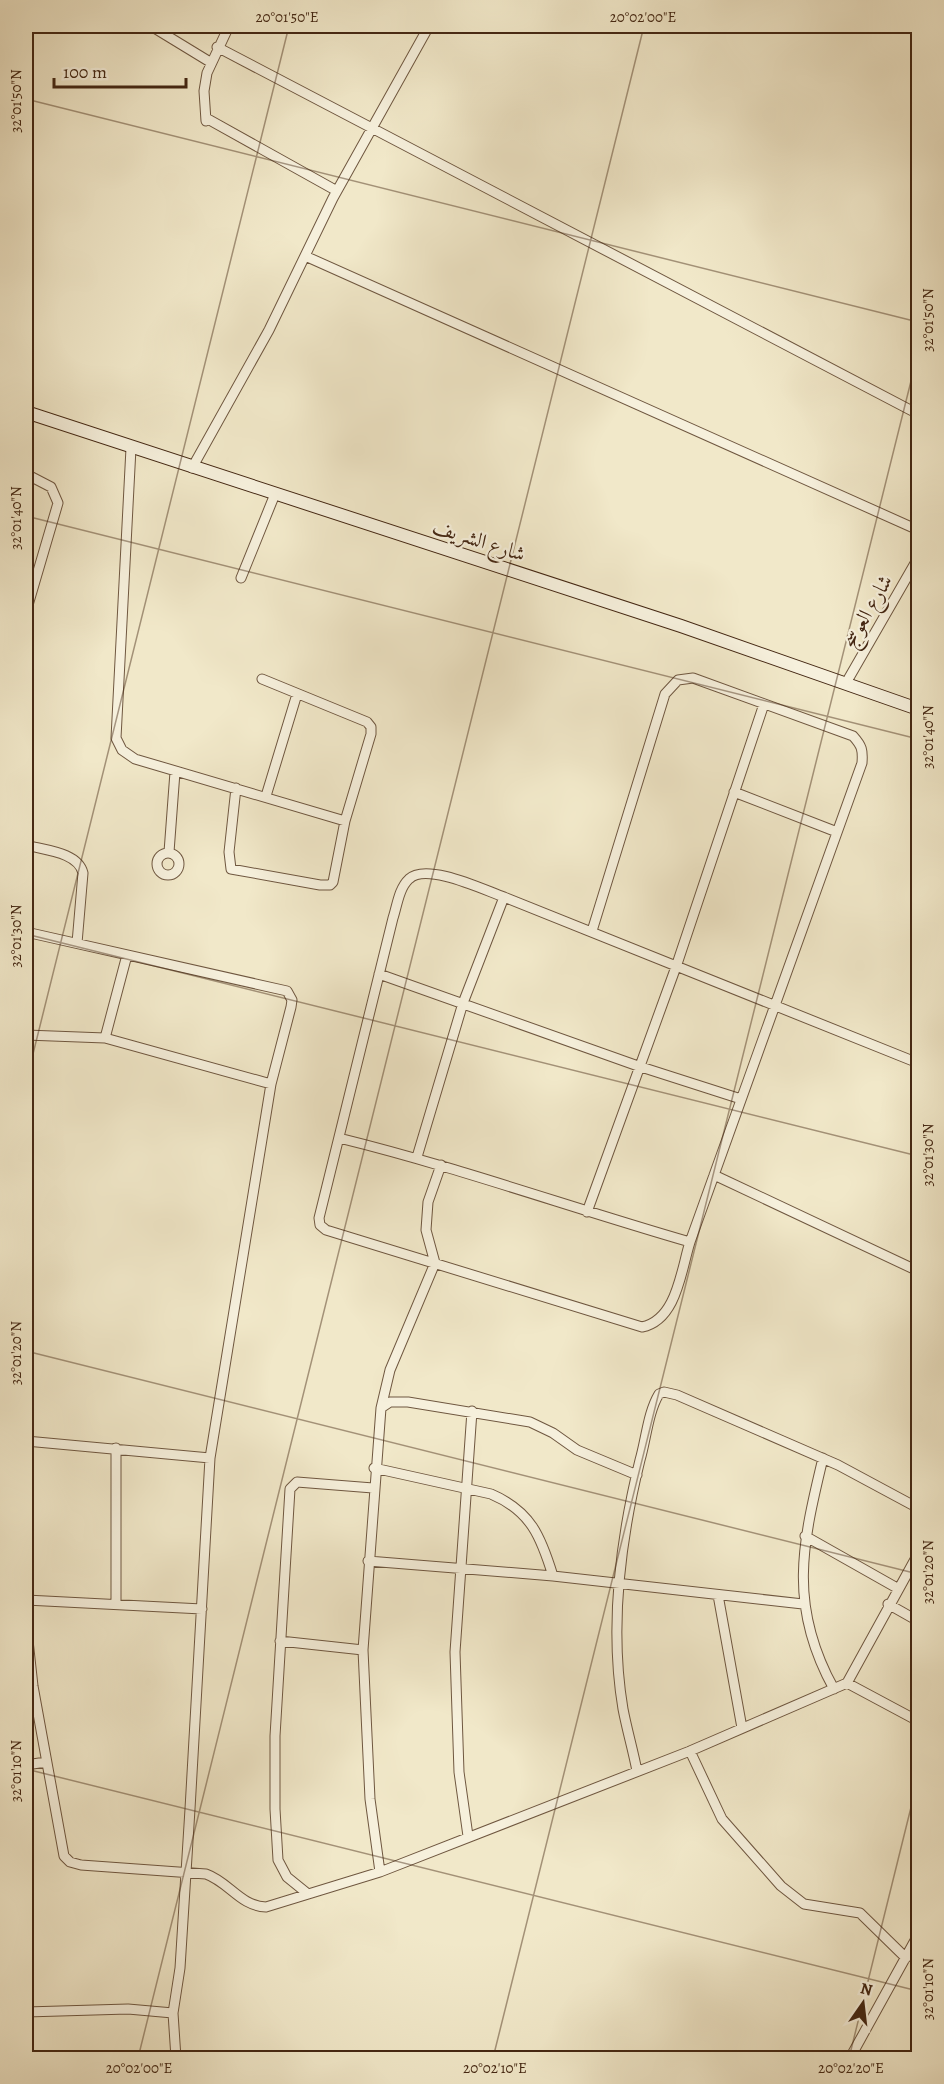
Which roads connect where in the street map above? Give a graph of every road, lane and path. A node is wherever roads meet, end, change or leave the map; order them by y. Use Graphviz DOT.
graph roads {
  1 [pos="151,26"];
  2 [pos="229,26"];
  3 [pos="429,26"];
  4 [pos="217,47"];
  5 [pos="210,62"];
  6 [pos="372,126"];
  7 [pos="337,190"];
  8 [pos="305,256"];
  9 [pos="26,412"];
  10 [pos="918,414"];
  11 [pos="130,447"];
  12 [pos="192,468"];
  13 [pos="26,474"];
  14 [pos="275,494"];
  15 [pos="918,530"];
  16 [pos="918,558"];
  17 [pos="241,578"];
  18 [pos="30,586"];
  19 [pos="26,612"];
  20 [pos="262,679"];
  21 [pos="846,683"];
  22 [pos="297,694"];
  23 [pos="764,704"];
  24 [pos="918,709"];
  25 [pos="175,772"];
  26 [pos="236,788"];
  27 [pos="734,792"];
  28 [pos="266,796"];
  29 [pos="345,821"];
  30 [pos="837,832"];
  31 [pos="26,845"];
  32 [pos="169,852"];
  33 [pos="504,897"];
  34 [pos="592,932"];
  35 [pos="26,933"];
  36 [pos="77,943"];
  37 [pos="127,955"];
  38 [pos="677,964"];
  39 [pos="379,974"];
  40 [pos="463,1003"];
  41 [pos="775,1005"];
  42 [pos="26,1035"];
  43 [pos="105,1038"];
  44 [pos="918,1063"];
  45 [pos="638,1066"];
  46 [pos="271,1084"];
  47 [pos="741,1100"];
  48 [pos="339,1138"];
  49 [pos="417,1157"];
  50 [pos="441,1165"];
  51 [pos="714,1175"];
  52 [pos="587,1212"];
  53 [pos="690,1242"];
  54 [pos="435,1263"];
  55 [pos="918,1271"];
  56 [pos="381,1407"];
  57 [pos="472,1410"];
  58 [pos="26,1441"];
  59 [pos="116,1448"];
  60 [pos="210,1458"];
  61 [pos="823,1458"];
  62 [pos="374,1468"];
  63 [pos="637,1474"];
  64 [pos="373,1488"];
  65 [pos="466,1488"];
  66 [pos="918,1508"];
  67 [pos="805,1536"];
  68 [pos="918,1554"];
  69 [pos="368,1561"];
  70 [pos="460,1568"];
  71 [pos="553,1576"];
  72 [pos="618,1585"];
  73 [pos="897,1588"];
  74 [pos="718,1595"];
  75 [pos="26,1600"];
  76 [pos="116,1604"];
  77 [pos="803,1604"];
  78 [pos="888,1604"];
  79 [pos="202,1609"];
  80 [pos="918,1621"];
  81 [pos="26,1622"];
  82 [pos="280,1641"];
  83 [pos="363,1650"];
  84 [pos="847,1683"];
  85 [pos="29,1686"];
  86 [pos="834,1689"];
  87 [pos="917,1717"];
  88 [pos="742,1728"];
  89 [pos="690,1751"];
  90 [pos="46,1762"];
  91 [pos="26,1765"];
  92 [pos="637,1771"];
  93 [pos="468,1836"];
  94 [pos="185,1871"];
  95 [pos="380,1872"];
  96 [pos="308,1894"];
  97 [pos="918,1935"];
  98 [pos="906,1958"];
  99 [pos="26,2012"];
  100 [pos="173,2013"];
  101 [pos="176,2058"];
  102 [pos="850,2058"];
  1 -- 5 [label="street"];
  2 -- 4 [label="street"];
  3 -- 6 [label="street"];
  4 -- 5 [label="street"];
  4 -- 6 [label="street"];
  5 -- 7 [label="street"];
  6 -- 7 [label="street"];
  6 -- 10 [label="street"];
  7 -- 8 [label="street"];
  8 -- 12 [label="street"];
  8 -- 15 [label="street"];
  9 -- 11 [label="main road, شارع الشريف"];
  11 -- 12 [label="main road, شارع الشريف"];
  11 -- 25 [label="street"];
  12 -- 14 [label="main road, شارع الشريف"];
  13 -- 18 [label="street"];
  14 -- 17 [label="street"];
  14 -- 21 [label="main road, شارع الشريف"];
  16 -- 21 [label="street, شارع العوسج"];
  18 -- 19 [label="street"];
  20 -- 22 [label="street"];
  21 -- 24 [label="main road, شارع الشريف"];
  22 -- 28 [label="street"];
  22 -- 29 [label="street"];
  23 -- 27 [label="street"];
  23 -- 30 [label="street"];
  23 -- 34 [label="street"];
  25 -- 26 [label="street"];
  25 -- 32 [label="street"];
  26 -- 28 [label="street"];
  26 -- 29 [label="street"];
  27 -- 30 [label="street"];
  27 -- 38 [label="street"];
  28 -- 29 [label="street"];
  30 -- 41 [label="street"];
  31 -- 36 [label="street"];
  33 -- 34 [label="street"];
  33 -- 39 [label="street"];
  33 -- 40 [label="street"];
  34 -- 38 [label="street"];
  35 -- 36 [label="street"];
  36 -- 37 [label="street"];
  37 -- 43 [label="street"];
  37 -- 46 [label="street"];
  38 -- 41 [label="street"];
  38 -- 45 [label="street"];
  39 -- 40 [label="street"];
  39 -- 48 [label="street"];
  40 -- 45 [label="street"];
  40 -- 49 [label="street"];
  41 -- 44 [label="street"];
  41 -- 47 [label="street"];
  42 -- 43 [label="street"];
  43 -- 46 [label="street"];
  45 -- 47 [label="street"];
  45 -- 52 [label="street"];
  46 -- 60 [label="street"];
  47 -- 51 [label="street"];
  48 -- 49 [label="street"];
  48 -- 54 [label="street"];
  49 -- 50 [label="street"];
  50 -- 52 [label="street"];
  50 -- 54 [label="street"];
  51 -- 53 [label="street"];
  51 -- 55 [label="street"];
  52 -- 53 [label="street"];
  53 -- 54 [label="street"];
  54 -- 56 [label="street"];
  56 -- 57 [label="street"];
  56 -- 62 [label="street"];
  57 -- 63 [label="street"];
  57 -- 65 [label="street"];
  58 -- 59 [label="street"];
  59 -- 60 [label="street"];
  59 -- 76 [label="street"];
  60 -- 79 [label="street"];
  61 -- 63 [label="street"];
  61 -- 66 [label="street"];
  61 -- 67 [label="street"];
  62 -- 64 [label="street"];
  62 -- 65 [label="street"];
  63 -- 72 [label="street"];
  64 -- 69 [label="street"];
  64 -- 82 [label="street"];
  65 -- 70 [label="street"];
  65 -- 71 [label="street"];
  67 -- 73 [label="street"];
  67 -- 77 [label="street"];
  68 -- 73 [label="street"];
  69 -- 70 [label="street"];
  69 -- 83 [label="street"];
  70 -- 71 [label="street"];
  70 -- 93 [label="street"];
  71 -- 72 [label="street"];
  72 -- 74 [label="street"];
  72 -- 92 [label="street"];
  73 -- 78 [label="street"];
  74 -- 77 [label="street"];
  74 -- 88 [label="street"];
  75 -- 76 [label="street"];
  76 -- 79 [label="street"];
  77 -- 86 [label="street"];
  78 -- 80 [label="street"];
  78 -- 84 [label="street"];
  79 -- 94 [label="street"];
  81 -- 85 [label="street"];
  82 -- 83 [label="street"];
  82 -- 96 [label="street"];
  83 -- 95 [label="street"];
  84 -- 86 [label="street"];
  84 -- 87 [label="street"];
  85 -- 90 [label="street"];
  86 -- 88 [label="street"];
  88 -- 89 [label="street"];
  89 -- 92 [label="street"];
  89 -- 98 [label="street"];
  90 -- 91 [label="street"];
  90 -- 94 [label="street"];
  92 -- 93 [label="street"];
  93 -- 95 [label="street"];
  94 -- 96 [label="street"];
  94 -- 100 [label="street"];
  95 -- 96 [label="street"];
  97 -- 98 [label="street"];
  98 -- 102 [label="street"];
  99 -- 100 [label="street"];
  100 -- 101 [label="street"];
}
